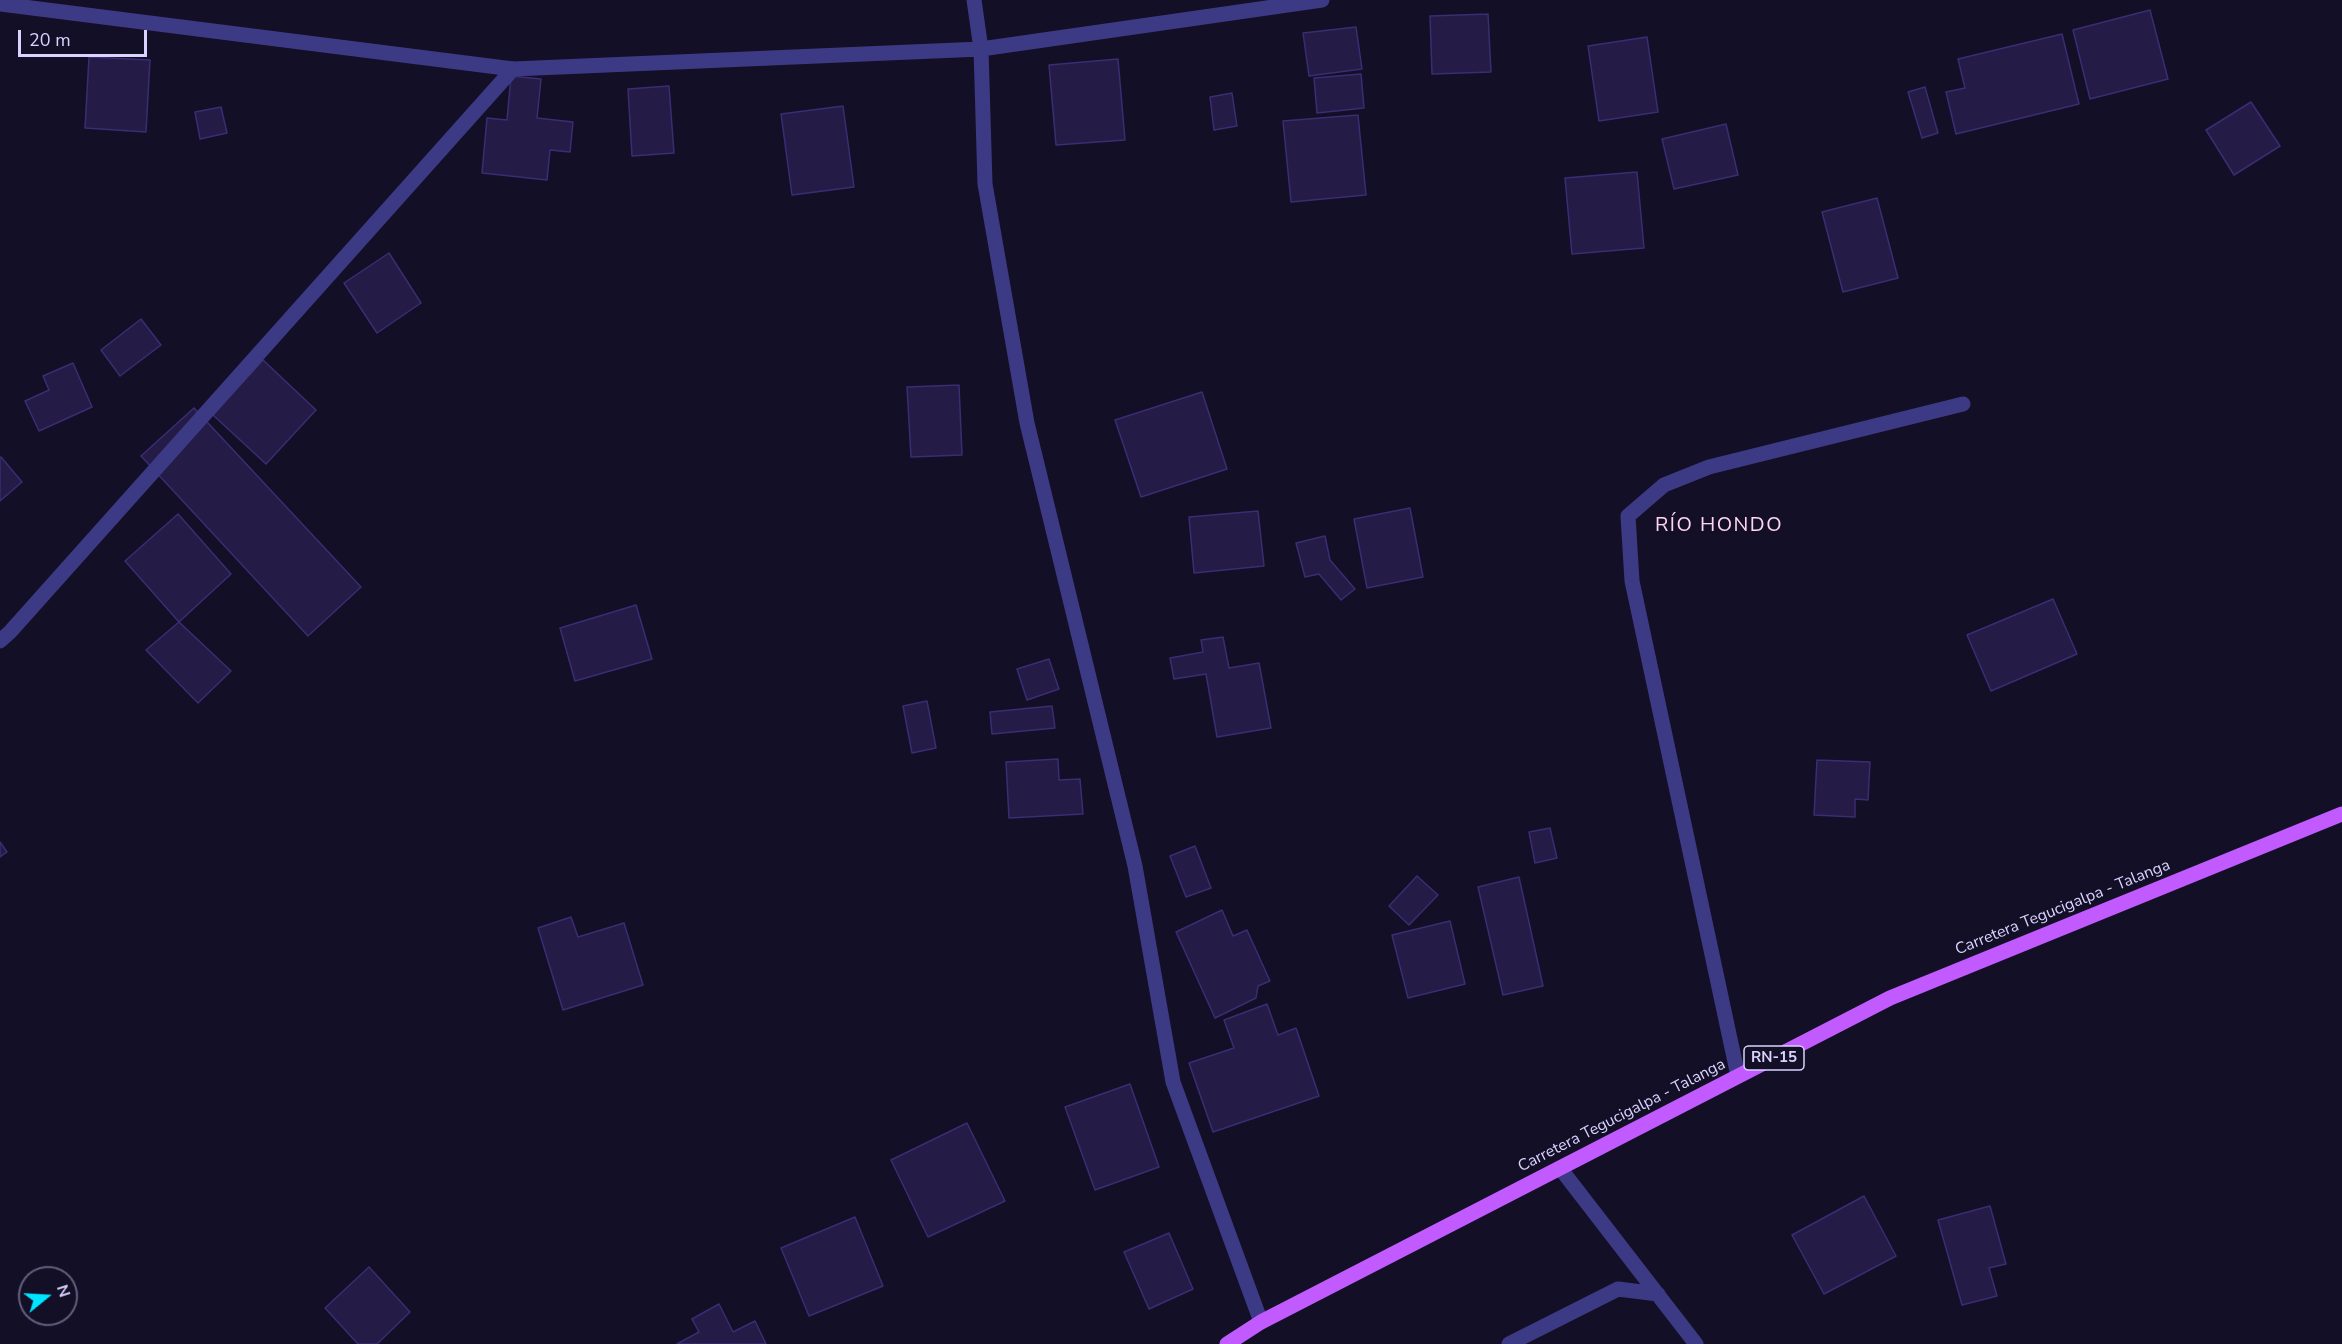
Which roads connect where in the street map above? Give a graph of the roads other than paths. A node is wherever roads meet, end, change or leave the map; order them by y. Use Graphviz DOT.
graph roads {
  1 [pos="974,0"];
  2 [pos="1322,0"];
  3 [pos="0,4"];
  4 [pos="981,49"];
  5 [pos="513,69"];
  6 [pos="1963,404"];
  7 [pos="0,641"];
  8 [pos="2342,814"];
  9 [pos="1738,1076"];
  10 [pos="1560,1168"];
  11 [pos="1658,1294"];
  12 [pos="1261,1322"];
  13 [pos="1227,1344"];
  14 [pos="1509,1344"];
  15 [pos="1696,1344"];
  1 -- 4 [label="street"];
  2 -- 4 [label="street"];
  3 -- 5 [label="street"];
  4 -- 5 [label="street"];
  4 -- 12 [label="street"];
  5 -- 7 [label="street"];
  6 -- 9 [label="street"];
  8 -- 9 [label="main road, Carretera Tegucigalpa - Talanga / RN-15"];
  9 -- 10 [label="main road, Carretera Tegucigalpa - Talanga / RN-15"];
  10 -- 11 [label="street"];
  10 -- 12 [label="main road, Carretera Tegucigalpa - Talanga / RN-15"];
  11 -- 14 [label="street"];
  11 -- 15 [label="street"];
  12 -- 13 [label="main road, Carretera Tegucigalpa - Talanga / RN-15"];
}
